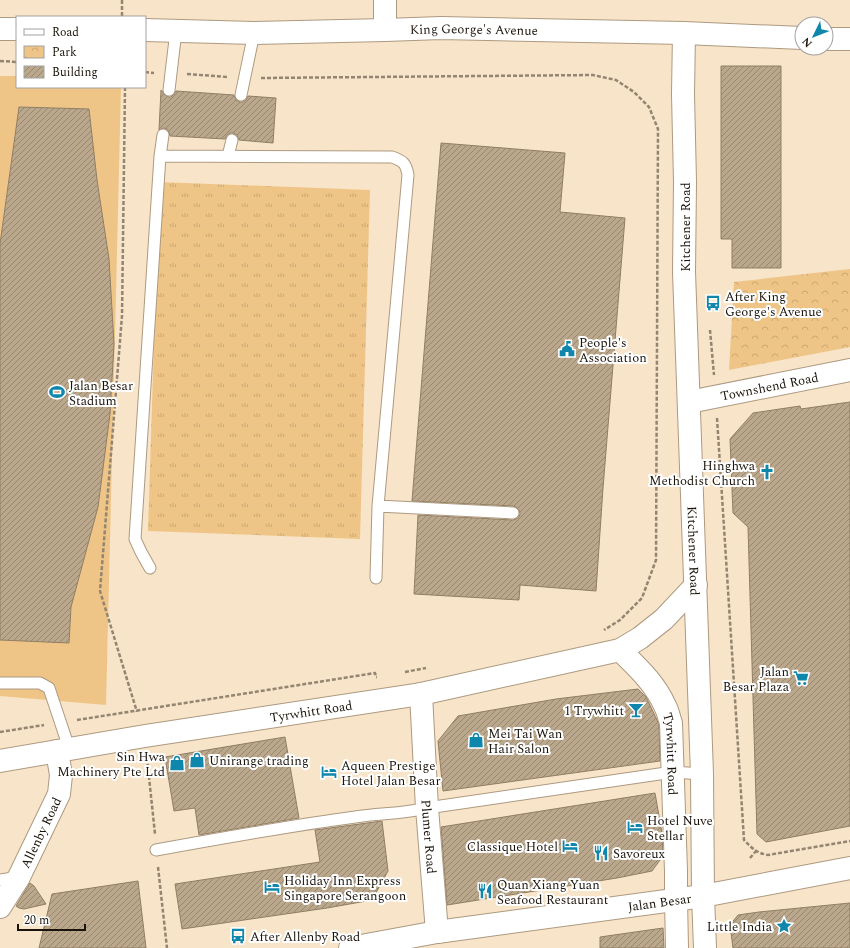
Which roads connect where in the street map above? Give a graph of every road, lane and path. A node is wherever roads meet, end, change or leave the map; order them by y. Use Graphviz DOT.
graph roads {
  1 [pos="122,0"];
  2 [pos="385,0"];
  3 [pos="122,16"];
  4 [pos="0,28"];
  5 [pos="16,29"];
  6 [pos="146,30"];
  7 [pos="385,30"];
  8 [pos="176,31"];
  9 [pos="254,33"];
  10 [pos="684,33"];
  11 [pos="794,38"];
  12 [pos="834,39"];
  13 [pos="850,39"];
  14 [pos="0,61"];
  15 [pos="16,62"];
  16 [pos="146,72"];
  17 [pos="171,73"];
  18 [pos="245,78"];
  19 [pos="169,90"];
  20 [pos="241,95"];
  21 [pos="163,135"];
  22 [pos="232,140"];
  23 [pos="160,156"];
  24 [pos="228,156"];
  25 [pos="710,329"];
  26 [pos="850,370"];
  27 [pos="715,396"];
  28 [pos="689,402"];
  29 [pos="378,506"];
  30 [pos="513,513"];
  31 [pos="150,568"];
  32 [pos="376,578"];
  33 [pos="696,585"];
  34 [pos="601,631"];
  35 [pos="620,650"];
  36 [pos="431,667"];
  37 [pos="400,673"];
  38 [pos="384,676"];
  39 [pos="0,683"];
  40 [pos="421,694"];
  41 [pos="61,723"];
  42 [pos="0,732"];
  43 [pos="63,750"];
  44 [pos="0,761"];
  45 [pos="673,772"];
  46 [pos="702,774"];
  47 [pos="427,808"];
  48 [pos="850,841"];
  49 [pos="156,850"];
  50 [pos="756,851"];
  51 [pos="750,858"];
  52 [pos="850,868"];
  53 [pos="9,879"];
  54 [pos="703,896"];
  55 [pos="676,899"];
  56 [pos="0,907"];
  57 [pos="437,932"];
  58 [pos="350,948"];
  59 [pos="678,948"];
  60 [pos="705,948"];
  1 -- 3 [label="path"];
  2 -- 7 [label="street"];
  4 -- 5 [label="street"];
  6 -- 8 [label="street, King George's Avenue"];
  7 -- 9 [label="street, King George's Avenue"];
  7 -- 10 [label="street, King George's Avenue"];
  8 -- 9 [label="street, King George's Avenue"];
  8 -- 17 [label="lane"];
  9 -- 18 [label="lane"];
  10 -- 11 [label="street, King George's Avenue"];
  10 -- 28 [label="street, Kitchener Road"];
  12 -- 13 [label="street"];
  14 -- 15 [label="path"];
  16 -- 17 [label="path"];
  17 -- 18 [label="path"];
  17 -- 19 [label="lane"];
  18 -- 20 [label="lane"];
  18 -- 34 [label="path"];
  21 -- 23 [label="lane"];
  22 -- 24 [label="lane"];
  23 -- 24 [label="lane"];
  23 -- 31 [label="lane"];
  24 -- 29 [label="lane"];
  25 -- 27 [label="path"];
  26 -- 27 [label="street, Townshend Road"];
  27 -- 28 [label="street, Townshend Road"];
  27 -- 50 [label="path"];
  28 -- 33 [label="street, Kitchener Road"];
  29 -- 30 [label="lane"];
  29 -- 32 [label="lane"];
  33 -- 35 [label="street, Tyrwhitt Road"];
  33 -- 46 [label="street, Kitchener Road"];
  35 -- 40 [label="street, Tyrwhitt Road"];
  35 -- 45 [label="street, Tyrwhitt Road"];
  36 -- 37 [label="path"];
  38 -- 41 [label="path"];
  39 -- 41 [label="lane"];
  40 -- 43 [label="street, Tyrwhitt Road"];
  40 -- 47 [label="street, Plumer Road"];
  41 -- 42 [label="path"];
  41 -- 43 [label="lane"];
  43 -- 44 [label="street, Tyrwhitt Road"];
  43 -- 53 [label="street, Allenby Road"];
  45 -- 46 [label="lane"];
  45 -- 47 [label="lane"];
  45 -- 55 [label="street, Tyrwhitt Road"];
  46 -- 54 [label="street, Kitchener Road"];
  47 -- 49 [label="lane"];
  47 -- 57 [label="street, Plumer Road"];
  48 -- 50 [label="path"];
  50 -- 51 [label="path"];
  52 -- 54 [label="street, Jalan Besar"];
  53 -- 56 [label="street, Allenby Road"];
  54 -- 55 [label="street, Jalan Besar"];
  54 -- 60 [label="street, Kitchener Road"];
  55 -- 57 [label="street, Jalan Besar"];
  55 -- 59 [label="street"];
  57 -- 58 [label="street, Jalan Besar"];
}
